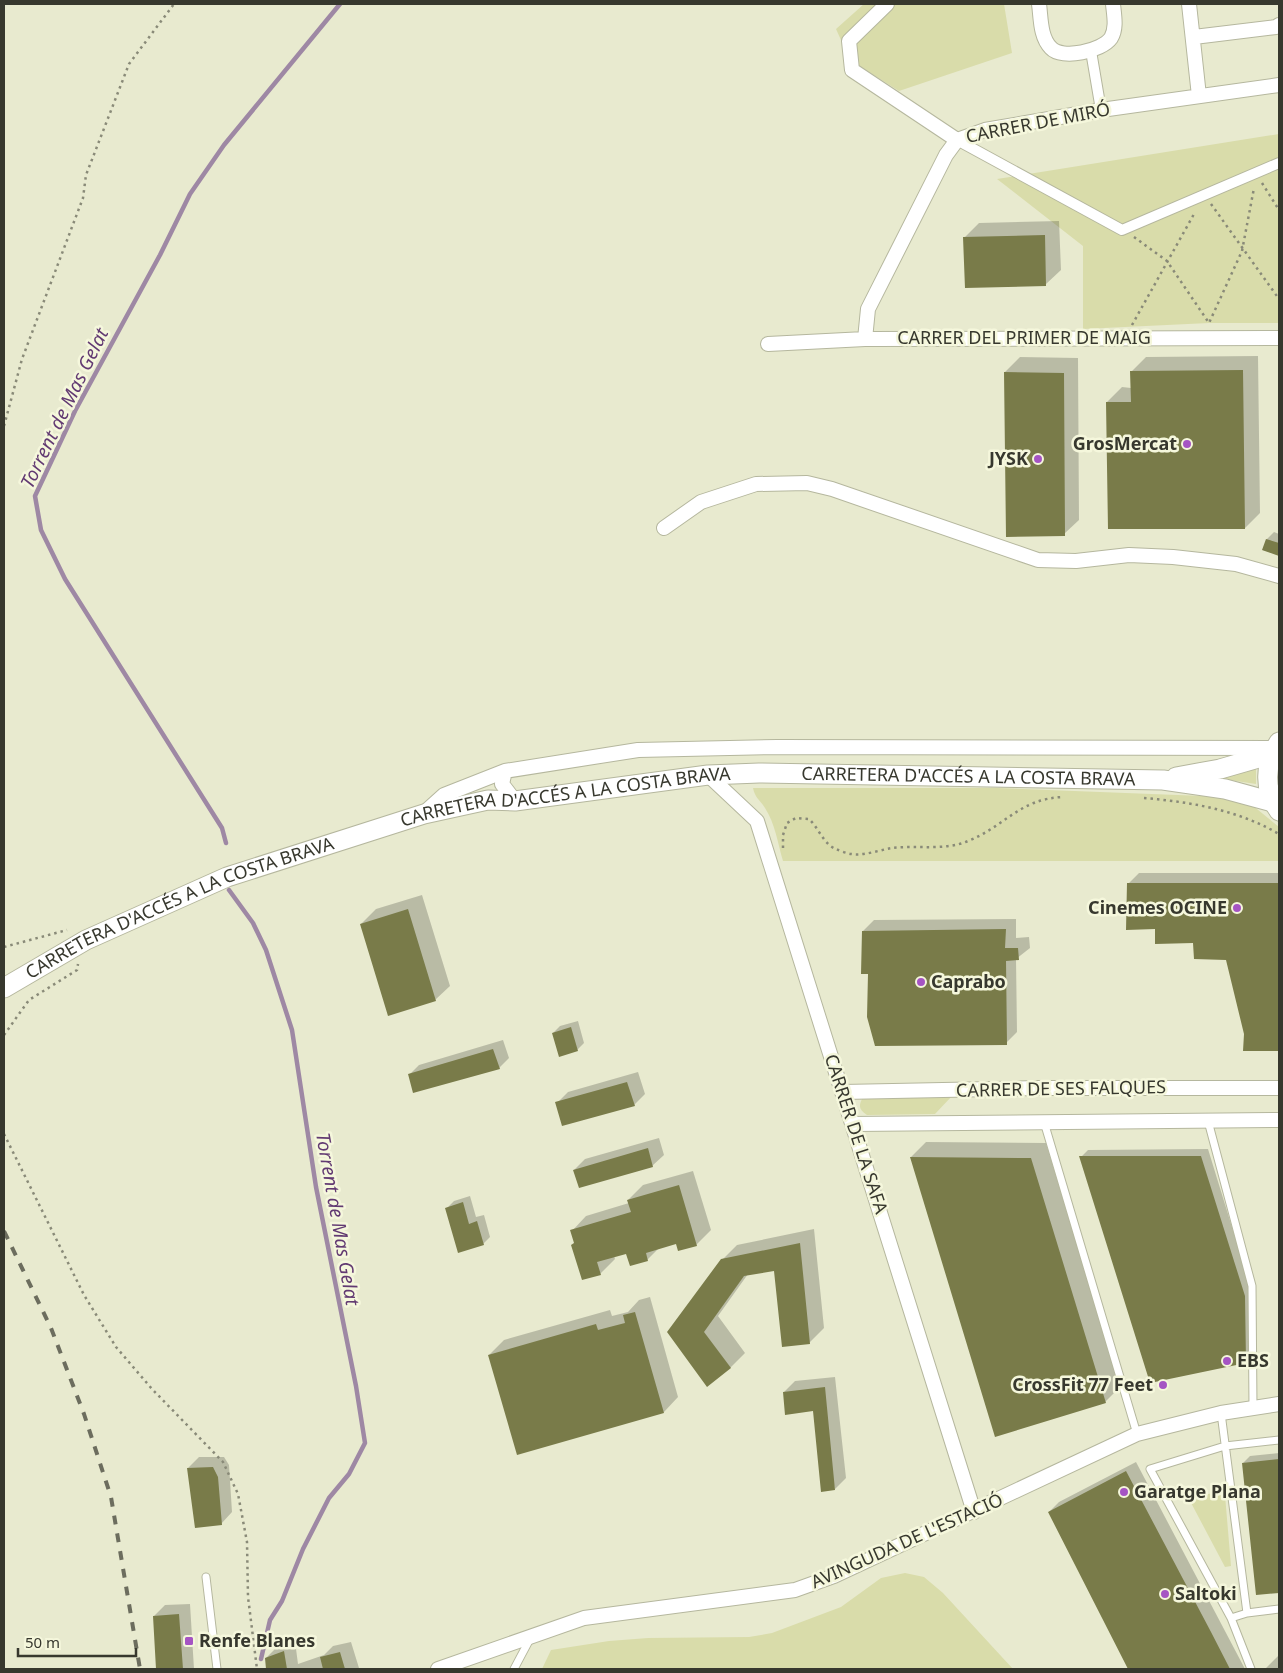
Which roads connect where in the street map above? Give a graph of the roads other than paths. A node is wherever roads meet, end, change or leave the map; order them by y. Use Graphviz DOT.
graph roads {
  1 [pos="887,4"];
  2 [pos="1039,4"];
  3 [pos="1113,4"];
  4 [pos="1189,4"];
  5 [pos="1279,25"];
  6 [pos="1194,37"];
  7 [pos="1091,51"];
  8 [pos="1279,86"];
  9 [pos="1199,96"];
  10 [pos="1101,110"];
  11 [pos="957,140"];
  12 [pos="1279,164"];
  13 [pos="1279,338"];
  14 [pos="865,339"];
  15 [pos="768,344"];
  16 [pos="664,528"];
  17 [pos="1279,576"];
  18 [pos="1276,748"];
  19 [pos="505,771"];
  20 [pos="708,775"];
  21 [pos="1163,780"];
  22 [pos="515,801"];
  23 [pos="1276,807"];
  24 [pos="424,814"];
  25 [pos="4,988"];
  26 [pos="1279,1088"];
  27 [pos="842,1092"];
  28 [pos="1279,1120"];
  29 [pos="1044,1121"];
  30 [pos="1208,1121"];
  31 [pos="853,1124"];
  32 [pos="1279,1404"];
  33 [pos="1253,1407"];
  34 [pos="1221,1413"];
  35 [pos="1137,1434"];
  36 [pos="1279,1440"];
  37 [pos="1225,1446"];
  38 [pos="974,1512"];
  39 [pos="206,1577"];
  40 [pos="1279,1610"];
  41 [pos="1248,1613"];
  42 [pos="1231,1618"];
  43 [pos="531,1637"];
  44 [pos="217,1669"];
  45 [pos="438,1669"];
  46 [pos="514,1669"];
  47 [pos="1251,1669"];
  1 -- 11 [label="street"];
  2 -- 7 [label="street"];
  3 -- 7 [label="street"];
  4 -- 6 [label="street"];
  5 -- 6 [label="street"];
  6 -- 9 [label="street"];
  7 -- 10 [label="street"];
  8 -- 9 [label="street, CARRER DE MIRÓ"];
  9 -- 10 [label="street, CARRER DE MIRÓ"];
  10 -- 11 [label="street, CARRER DE MIRÓ"];
  11 -- 12 [label="street"];
  11 -- 14 [label="street, CARRER DE MIRÓ"];
  13 -- 14 [label="street, CARRER DEL PRIMER DE MAIG"];
  14 -- 15 [label="street, CARRER DEL PRIMER DE MAIG"];
  16 -- 17 [label="street"];
  18 -- 19 [label="street"];
  18 -- 21 [label="main road, CARRETERA D'ACCÉS A LA COSTA BRAVA"];
  18 -- 23 [label="main road"];
  19 -- 22 [label="street"];
  19 -- 24 [label="street"];
  20 -- 21 [label="main road, CARRETERA D'ACCÉS A LA COSTA BRAVA"];
  20 -- 22 [label="main road, CARRETERA D'ACCÉS A LA COSTA BRAVA"];
  20 -- 27 [label="street, CARRER DE LA SAFA"];
  21 -- 23 [label="main road, CARRETERA D'ACCÉS A LA COSTA BRAVA"];
  22 -- 24 [label="main road, CARRETERA D'ACCÉS A LA COSTA BRAVA"];
  24 -- 25 [label="main road, CARRETERA D'ACCÉS A LA COSTA BRAVA"];
  26 -- 27 [label="street, CARRER DE SES FALQUES"];
  27 -- 31 [label="street, CARRER DE LA SAFA"];
  28 -- 30 [label="street, CARRER DE SES FALQUES"];
  29 -- 30 [label="street, CARRER DE SES FALQUES"];
  29 -- 31 [label="street, CARRER DE SES FALQUES"];
  29 -- 35 [label="lane"];
  30 -- 33 [label="lane"];
  31 -- 38 [label="street, CARRER DE LA SAFA"];
  32 -- 33 [label="street, AVINGUDA DE L'ESTACIÓ"];
  33 -- 34 [label="street, AVINGUDA DE L'ESTACIÓ"];
  34 -- 35 [label="street, AVINGUDA DE L'ESTACIÓ"];
  34 -- 37 [label="lane"];
  35 -- 38 [label="street, AVINGUDA DE L'ESTACIÓ"];
  36 -- 37 [label="lane"];
  37 -- 41 [label="lane"];
  37 -- 42 [label="lane"];
  38 -- 43 [label="street, AVINGUDA DE L'ESTACIÓ"];
  39 -- 44 [label="lane"];
  40 -- 41 [label="lane"];
  41 -- 42 [label="lane"];
  42 -- 47 [label="lane"];
  43 -- 45 [label="street, AVINGUDA DE L'ESTACIÓ"];
  43 -- 46 [label="lane"];
}
